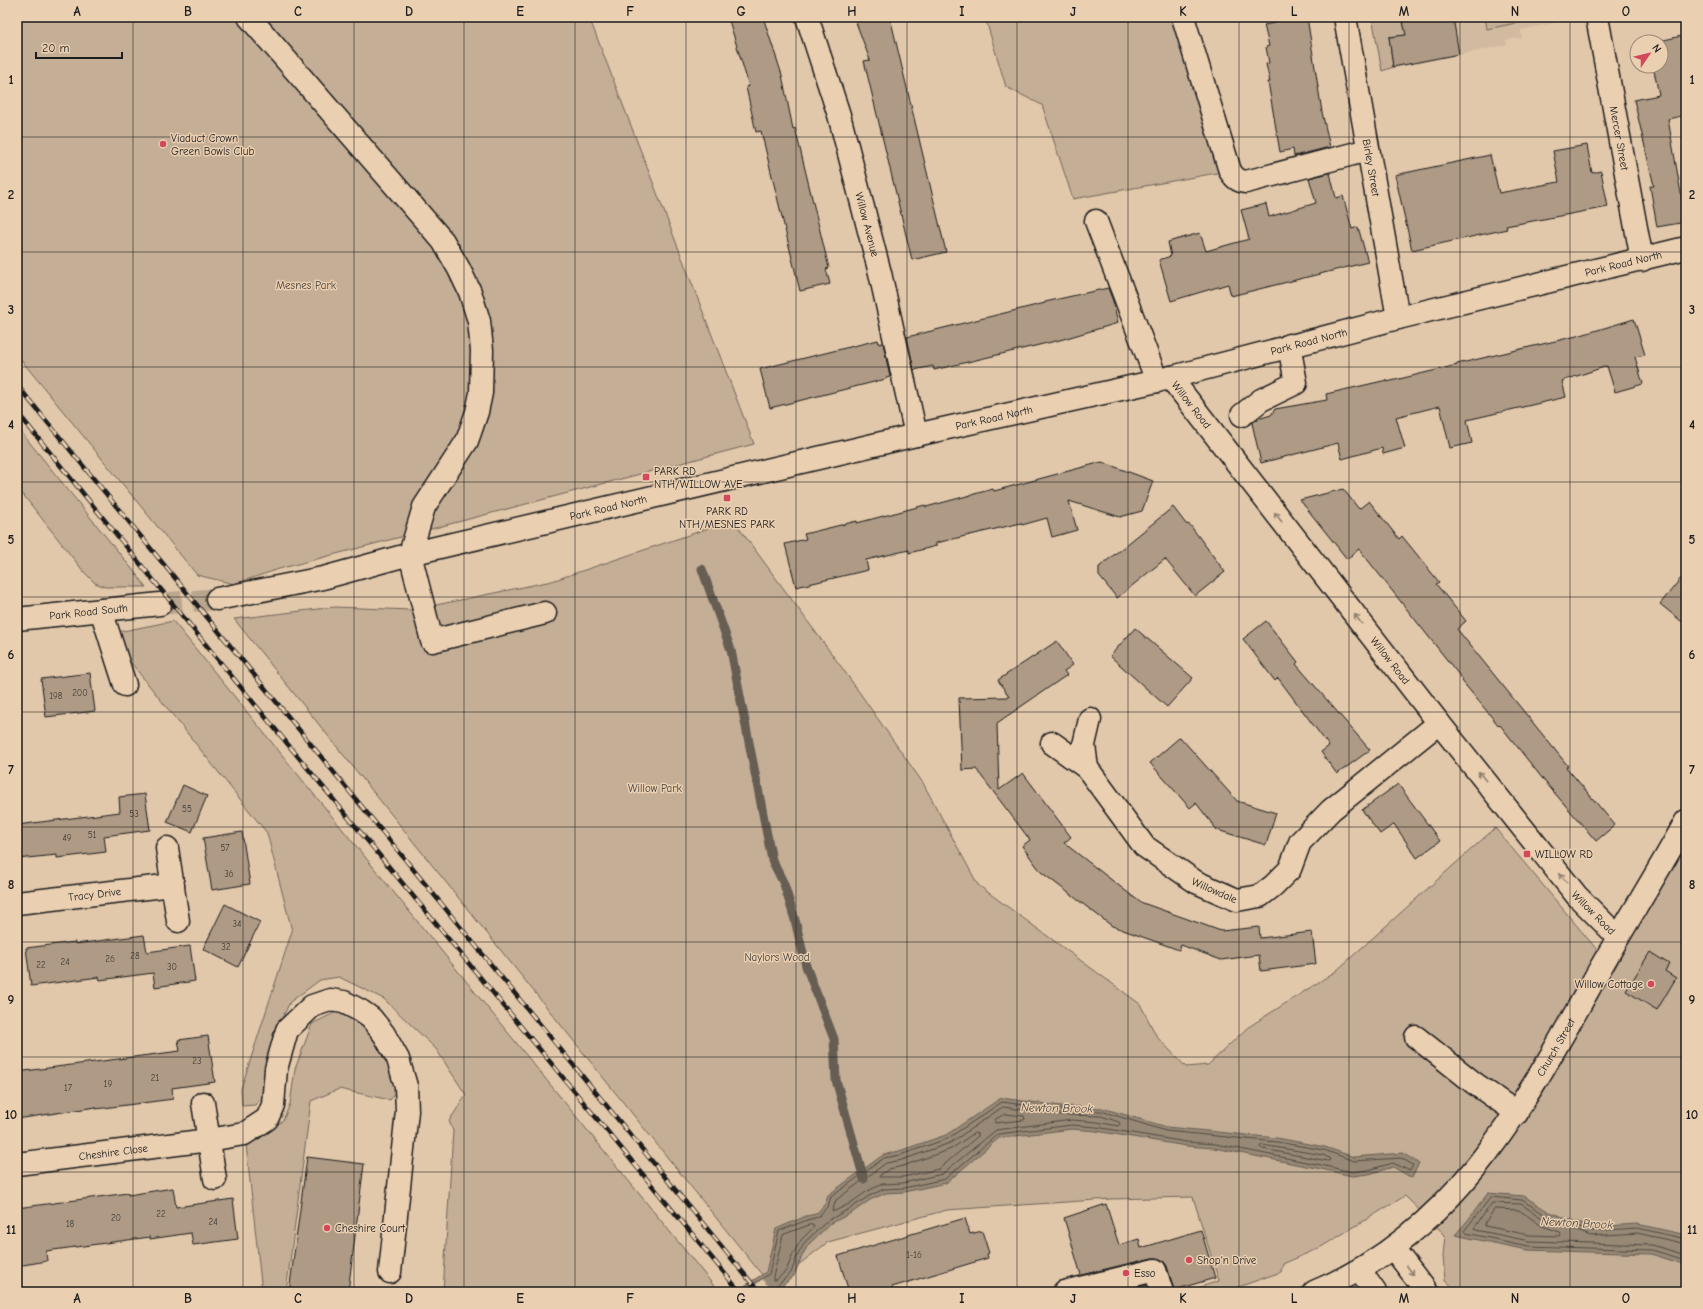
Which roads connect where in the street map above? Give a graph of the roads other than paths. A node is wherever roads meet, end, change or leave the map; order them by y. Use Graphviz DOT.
graph roads {
  1 [pos="249,17"];
  2 [pos="807,17"];
  3 [pos="1183,17"];
  4 [pos="1345,17"];
  5 [pos="1597,17"];
  6 [pos="1368,150"];
  7 [pos="1096,221"];
  8 [pos="1686,248"];
  9 [pos="1642,260"];
  10 [pos="1398,318"];
  11 [pos="1289,345"];
  12 [pos="1164,379"];
  13 [pos="1242,415"];
  14 [pos="916,435"];
  15 [pos="410,554"];
  16 [pos="217,599"];
  17 [pos="160,604"];
  18 [pos="101,610"];
  19 [pos="545,613"];
  20 [pos="17,619"];
  21 [pos="125,685"];
  22 [pos="1090,719"];
  23 [pos="1439,724"];
  24 [pos="1052,743"];
  25 [pos="1088,768"];
  26 [pos="1686,821"];
  27 [pos="167,848"];
  28 [pos="172,885"];
  29 [pos="17,903"];
  30 [pos="178,921"];
  31 [pos="1618,937"];
  32 [pos="1416,1037"];
  33 [pos="204,1103"];
  34 [pos="1517,1113"];
  35 [pos="209,1140"];
  36 [pos="17,1164"];
  37 [pos="215,1179"];
  38 [pos="1393,1248"];
  39 [pos="1360,1271"];
  40 [pos="390,1272"];
  41 [pos="1064,1292"];
  42 [pos="1162,1292"];
  43 [pos="1314,1292"];
  44 [pos="1375,1292"];
  45 [pos="1427,1292"];
  1 -- 15 [label="street"];
  2 -- 14 [label="street, Willow Avenue"];
  3 -- 6 [label="street"];
  4 -- 6 [label="street, Birley Street"];
  5 -- 9 [label="street, Mercer Street"];
  6 -- 10 [label="street, Birley Street"];
  7 -- 12 [label="street, Willow Road"];
  8 -- 9 [label="street, Park Road North"];
  9 -- 10 [label="street, Park Road North"];
  10 -- 11 [label="street, Park Road North"];
  11 -- 12 [label="street, Park Road North"];
  11 -- 13 [label="street"];
  12 -- 14 [label="street, Park Road North"];
  23 -- 12 [label="street, Willow Road, one-way"];
  14 -- 15 [label="street, Park Road North"];
  15 -- 16 [label="street, Park Road North"];
  15 -- 19 [label="street"];
  17 -- 18 [label="street, Park Road South"];
  18 -- 20 [label="street, Park Road South"];
  18 -- 21 [label="street"];
  22 -- 25 [label="street, Willowdale"];
  23 -- 25 [label="street, Willowdale"];
  31 -- 23 [label="street, Willow Road, one-way"];
  24 -- 25 [label="street, Willowdale"];
  26 -- 31 [label="street, Church Street"];
  27 -- 28 [label="street"];
  28 -- 29 [label="street, Tracy Drive"];
  28 -- 30 [label="street"];
  31 -- 34 [label="street, Church Street"];
  32 -- 34 [label="street"];
  33 -- 35 [label="street"];
  34 -- 38 [label="street, Church Street"];
  35 -- 36 [label="street, Cheshire Close"];
  35 -- 37 [label="street"];
  35 -- 40 [label="street, Cheshire Close"];
  38 -- 39 [label="street, Church Street"];
  38 -- 45 [label="street, one-way"];
  39 -- 43 [label="street, Church Street"];
  39 -- 44 [label="street"];
  41 -- 42 [label="street"];
}
